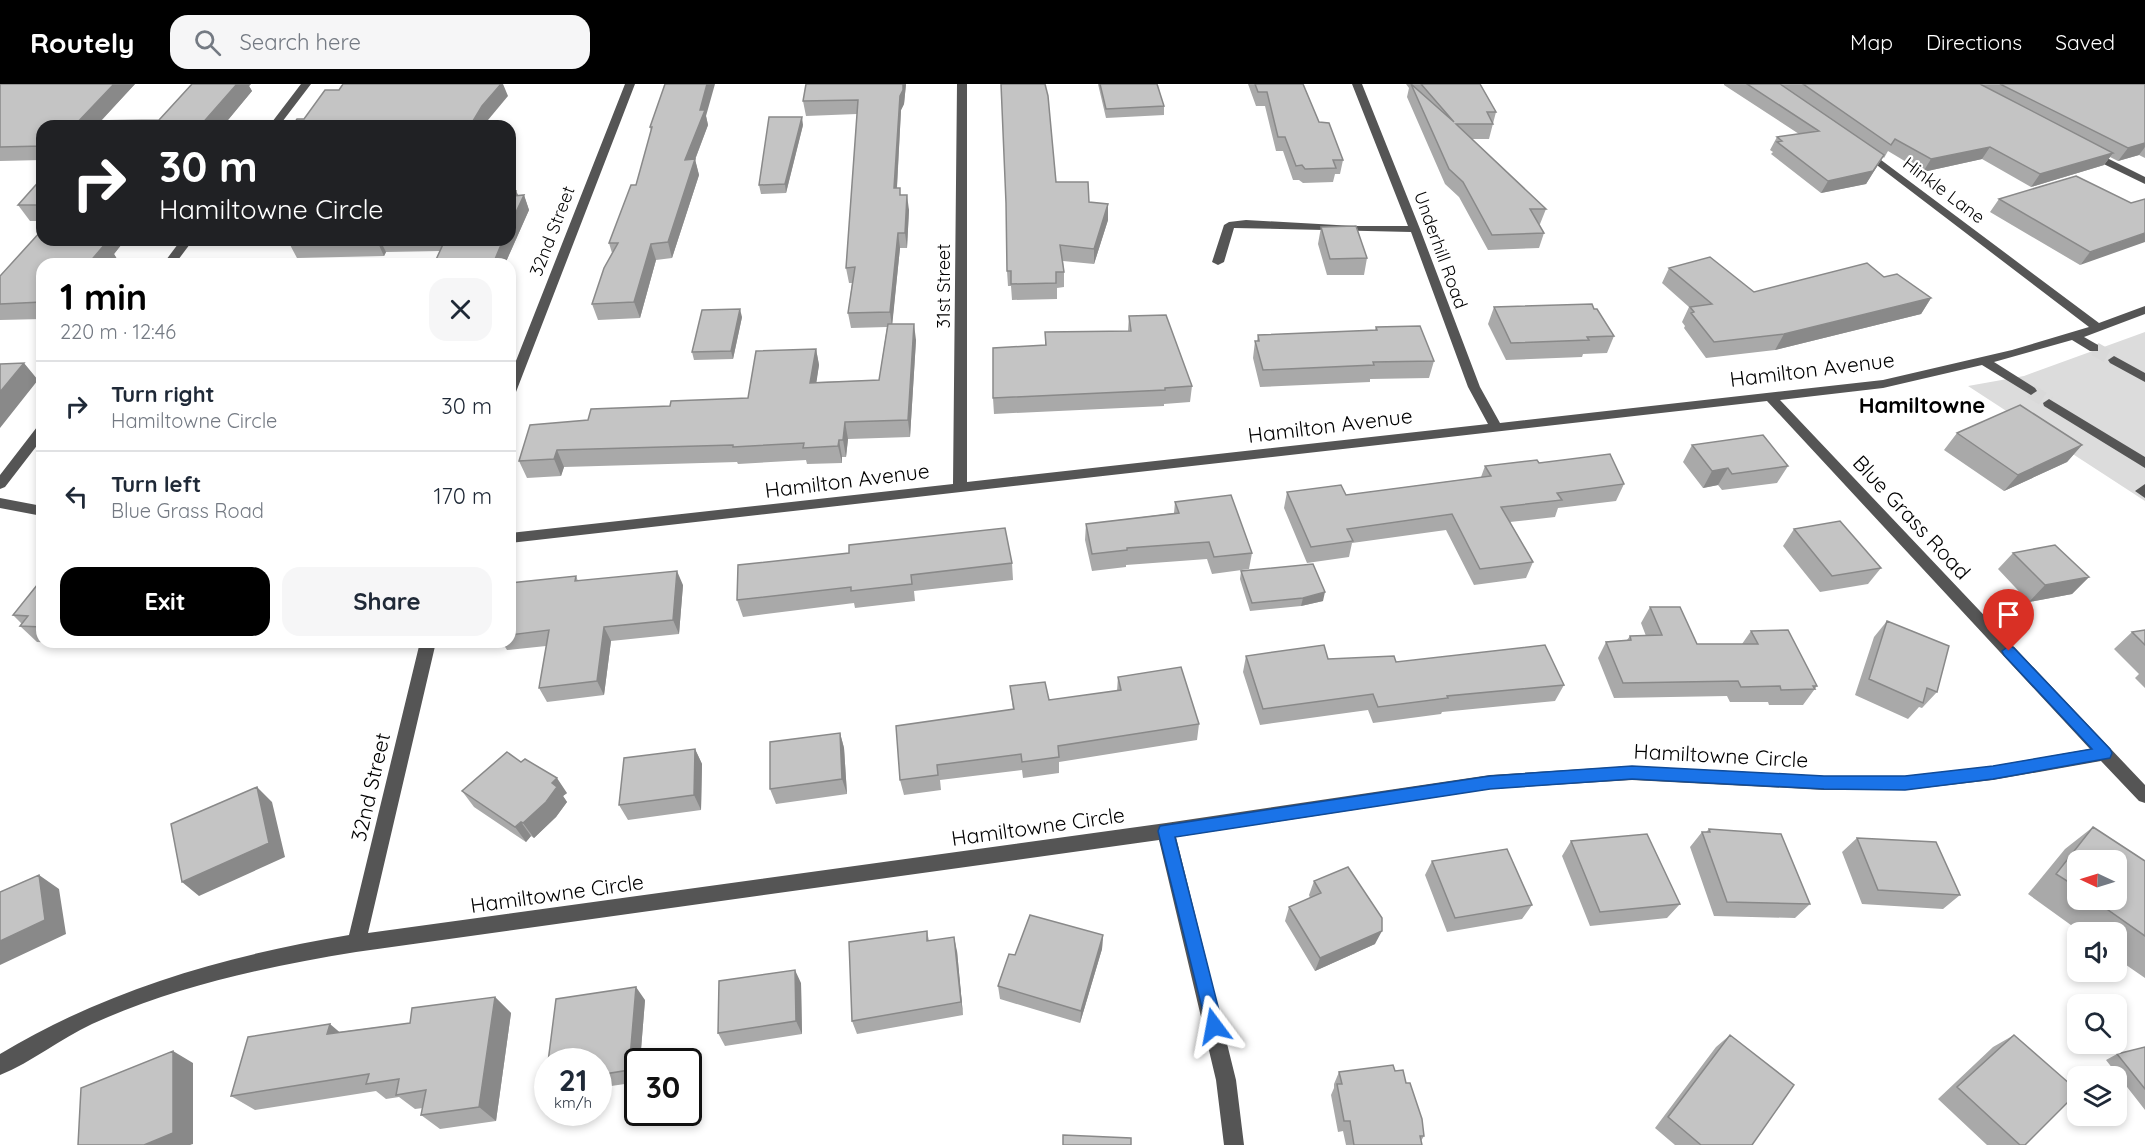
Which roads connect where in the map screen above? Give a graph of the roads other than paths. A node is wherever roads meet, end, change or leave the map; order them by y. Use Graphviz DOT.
graph roads {
  1 [pos="306,84"];
  2 [pos="630,84"];
  3 [pos="962,84"];
  4 [pos="1357,84"];
  5 [pos="279,120"];
  6 [pos="1853,143"];
  7 [pos="2082,149"];
  8 [pos="2145,182"];
  9 [pos="1415,229"];
  10 [pos="1218,262"];
  11 [pos="2145,310"];
  12 [pos="2098,328"];
  13 [pos="2074,336"];
  14 [pos="2094,348"];
  15 [pos="2114,360"];
  16 [pos="1985,362"];
  17 [pos="516,377"];
  18 [pos="2145,378"];
  19 [pos="2031,391"];
  20 [pos="1770,397"];
  21 [pos="2049,403"];
  22 [pos="1496,427"];
  23 [pos="36,438"];
  24 [pos="2145,463"];
  25 [pos="0,484"];
  26 [pos="960,488"];
  27 [pos="0,503"];
  28 [pos="36,510"];
  29 [pos="516,537"];
  30 [pos="427,648"];
  31 [pos="2105,753"];
  32 [pos="2145,796"];
  33 [pos="1166,831"];
  34 [pos="357,943"];
  35 [pos="0,1065"];
  36 [pos="1234,1145"];
  1 -- 5 [label="street"];
  2 -- 17 [label="street, 32nd Street"];
  3 -- 26 [label="street, 31st Street"];
  4 -- 9 [label="street, Underhill Road"];
  6 -- 12 [label="street, Hinkle Lane"];
  7 -- 8 [label="street"];
  9 -- 10 [label="street"];
  9 -- 22 [label="street, Underhill Road"];
  11 -- 12 [label="street, Hamilton Avenue"];
  12 -- 13 [label="street, Hamilton Avenue"];
  13 -- 14 [label="street"];
  13 -- 16 [label="street, Hamilton Avenue"];
  15 -- 18 [label="street"];
  16 -- 19 [label="street"];
  16 -- 20 [label="street, Hamilton Avenue"];
  20 -- 22 [label="street, Hamilton Avenue"];
  20 -- 31 [label="street, Blue Grass Road"];
  21 -- 24 [label="street"];
  22 -- 26 [label="street, Hamilton Avenue"];
  23 -- 25 [label="street"];
  26 -- 29 [label="street, Hamilton Avenue"];
  27 -- 28 [label="street"];
  30 -- 34 [label="street, 32nd Street"];
  31 -- 32 [label="street, Blue Grass Road"];
  31 -- 33 [label="street, Hamiltowne Circle"];
  33 -- 34 [label="street, Hamiltowne Circle"];
  33 -- 36 [label="street"];
  34 -- 35 [label="street, Hamiltowne Circle"];
}
